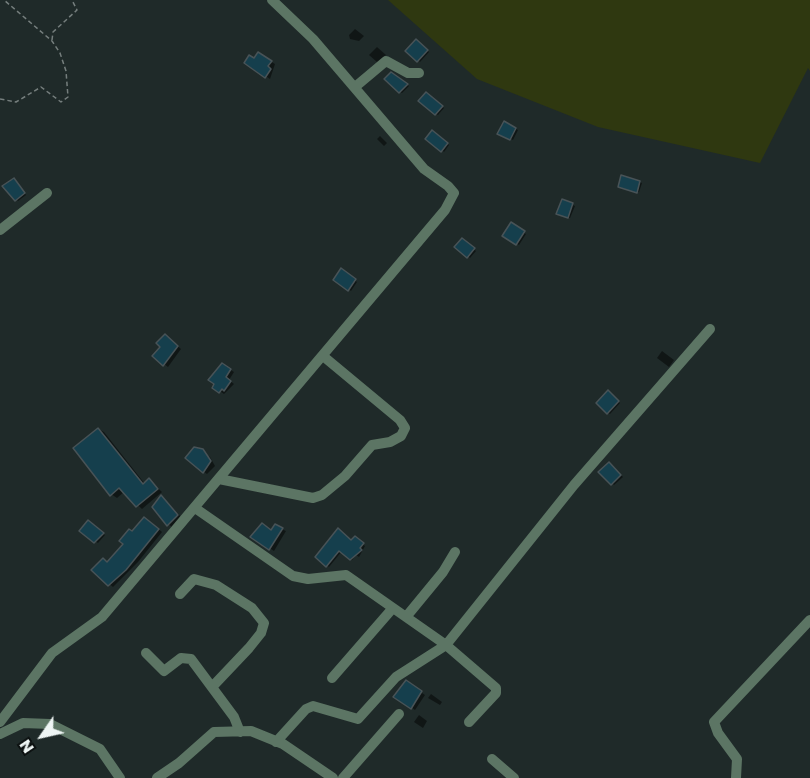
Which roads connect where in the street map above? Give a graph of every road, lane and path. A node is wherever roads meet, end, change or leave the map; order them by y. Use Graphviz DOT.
graph roads {
  1 [pos="4,0"];
  2 [pos="72,0"];
  3 [pos="272,0"];
  4 [pos="52,41"];
  5 [pos="419,73"];
  6 [pos="355,87"];
  7 [pos="0,99"];
  8 [pos="47,193"];
  9 [pos="0,230"];
  10 [pos="710,329"];
  11 [pos="323,356"];
  12 [pos="219,479"];
  13 [pos="195,508"];
  14 [pos="455,552"];
  15 [pos="180,594"];
  16 [pos="392,609"];
  17 [pos="406,617"];
  18 [pos="810,620"];
  19 [pos="446,645"];
  20 [pos="146,652"];
  21 [pos="332,678"];
  22 [pos="213,686"];
  23 [pos="399,714"];
  24 [pos="0,722"];
  25 [pos="469,722"];
  26 [pos="240,732"];
  27 [pos="0,734"];
  28 [pos="276,742"];
  29 [pos="492,759"];
  30 [pos="174,774"];
  31 [pos="120,778"];
  32 [pos="157,778"];
  33 [pos="333,778"];
  34 [pos="343,778"];
  35 [pos="514,778"];
  36 [pos="736,778"];
  1 -- 4 [label="path"];
  2 -- 4 [label="path"];
  3 -- 6 [label="street"];
  4 -- 7 [label="path"];
  5 -- 6 [label="street"];
  6 -- 11 [label="street"];
  8 -- 9 [label="street"];
  10 -- 19 [label="street"];
  11 -- 12 [label="street"];
  11 -- 12 [label="street"];
  12 -- 13 [label="street"];
  13 -- 16 [label="street"];
  13 -- 24 [label="street"];
  14 -- 17 [label="street"];
  15 -- 22 [label="street"];
  16 -- 17 [label="street"];
  16 -- 21 [label="street"];
  17 -- 19 [label="street"];
  18 -- 36 [label="street"];
  19 -- 25 [label="street"];
  19 -- 28 [label="street"];
  20 -- 22 [label="street"];
  22 -- 26 [label="street"];
  23 -- 34 [label="street"];
  26 -- 28 [label="street"];
  26 -- 30 [label="street"];
  27 -- 31 [label="street"];
  28 -- 33 [label="street"];
  29 -- 35 [label="street"];
  30 -- 32 [label="street"];
}
